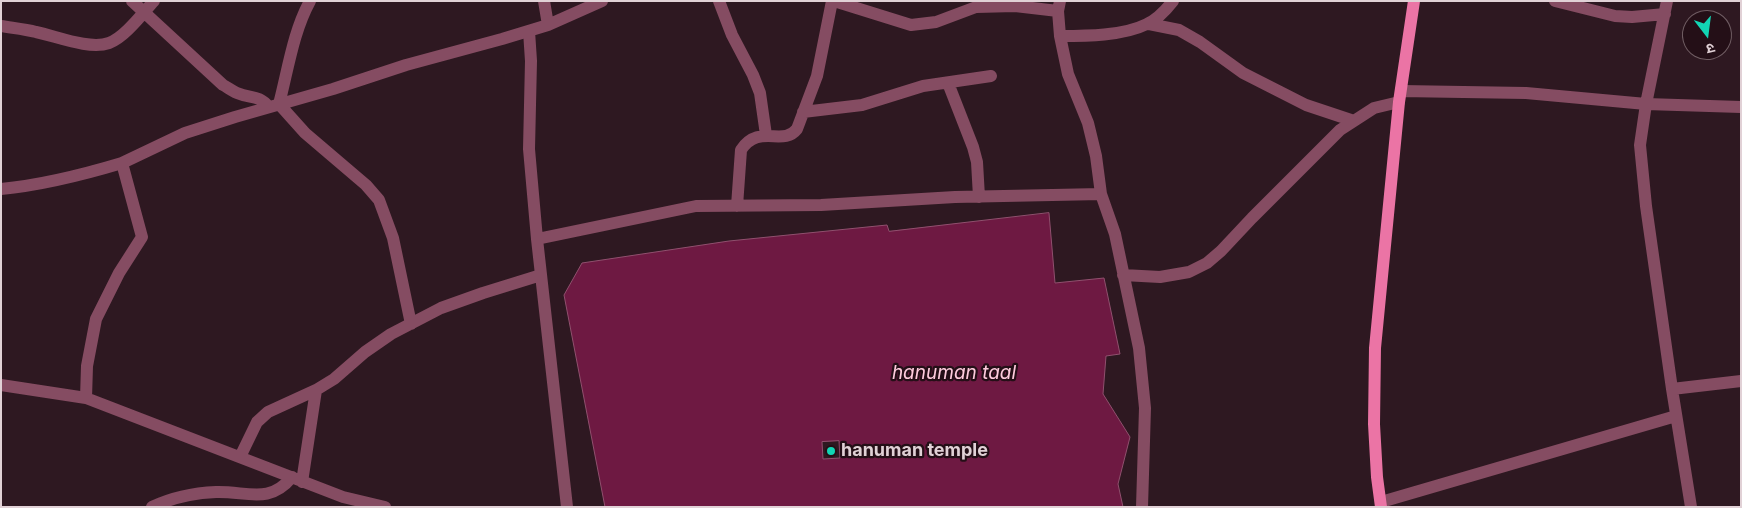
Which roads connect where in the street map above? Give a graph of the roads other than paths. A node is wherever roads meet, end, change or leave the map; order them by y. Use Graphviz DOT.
graph roads {
  1 [pos="132,1"];
  2 [pos="154,1"];
  3 [pos="310,1"];
  4 [pos="544,1"];
  5 [pos="602,1"];
  6 [pos="719,1"];
  7 [pos="833,1"];
  8 [pos="1173,1"];
  9 [pos="1414,1"];
  10 [pos="1555,1"];
  11 [pos="1059,6"];
  12 [pos="1666,8"];
  13 [pos="144,12"];
  14 [pos="1149,24"];
  15 [pos="548,25"];
  16 [pos="1,26"];
  17 [pos="529,31"];
  18 [pos="1060,36"];
  19 [pos="991,76"];
  20 [pos="948,83"];
  21 [pos="1400,97"];
  22 [pos="1646,104"];
  23 [pos="274,106"];
  24 [pos="1741,107"];
  25 [pos="803,112"];
  26 [pos="1354,121"];
  27 [pos="766,135"];
  28 [pos="122,163"];
  29 [pos="1,189"];
  30 [pos="1101,194"];
  31 [pos="979,197"];
  32 [pos="737,206"];
  33 [pos="537,239"];
  34 [pos="541,275"];
  35 [pos="1123,275"];
  36 [pos="411,324"];
  37 [pos="1741,381"];
  38 [pos="1,386"];
  39 [pos="1672,389"];
  40 [pos="316,390"];
  41 [pos="86,398"];
  42 [pos="1676,416"];
  43 [pos="240,457"];
  44 [pos="299,480"];
  45 [pos="1381,504"];
  46 [pos="380,506"];
  47 [pos="152,507"];
  48 [pos="567,507"];
  49 [pos="1142,507"];
  50 [pos="1690,507"];
  1 -- 13 [label="street"];
  2 -- 13 [label="street"];
  3 -- 23 [label="street"];
  4 -- 15 [label="street"];
  5 -- 15 [label="street"];
  6 -- 27 [label="street"];
  7 -- 11 [label="street"];
  7 -- 25 [label="street"];
  8 -- 14 [label="street"];
  9 -- 21 [label="main road"];
  10 -- 12 [label="street"];
  11 -- 18 [label="street"];
  12 -- 22 [label="street"];
  13 -- 16 [label="street"];
  13 -- 23 [label="street"];
  14 -- 18 [label="street"];
  14 -- 26 [label="street"];
  15 -- 17 [label="street"];
  17 -- 23 [label="street"];
  17 -- 33 [label="street"];
  18 -- 30 [label="street"];
  19 -- 20 [label="street"];
  20 -- 25 [label="street"];
  20 -- 31 [label="street"];
  21 -- 22 [label="street"];
  21 -- 26 [label="street"];
  21 -- 45 [label="main road"];
  22 -- 24 [label="street"];
  22 -- 39 [label="street"];
  23 -- 28 [label="street"];
  23 -- 36 [label="street"];
  25 -- 27 [label="street"];
  26 -- 35 [label="street"];
  27 -- 32 [label="street"];
  28 -- 29 [label="street"];
  28 -- 41 [label="street"];
  30 -- 31 [label="street"];
  30 -- 35 [label="street"];
  31 -- 32 [label="street"];
  32 -- 33 [label="street"];
  33 -- 34 [label="street"];
  34 -- 36 [label="street"];
  34 -- 48 [label="street"];
  35 -- 49 [label="street"];
  36 -- 40 [label="street"];
  37 -- 39 [label="street"];
  38 -- 41 [label="street"];
  39 -- 42 [label="street"];
  40 -- 43 [label="street"];
  40 -- 44 [label="street"];
  41 -- 43 [label="street"];
  42 -- 45 [label="street"];
  42 -- 50 [label="street"];
  43 -- 44 [label="street"];
  44 -- 46 [label="street"];
  44 -- 47 [label="street"];
}
